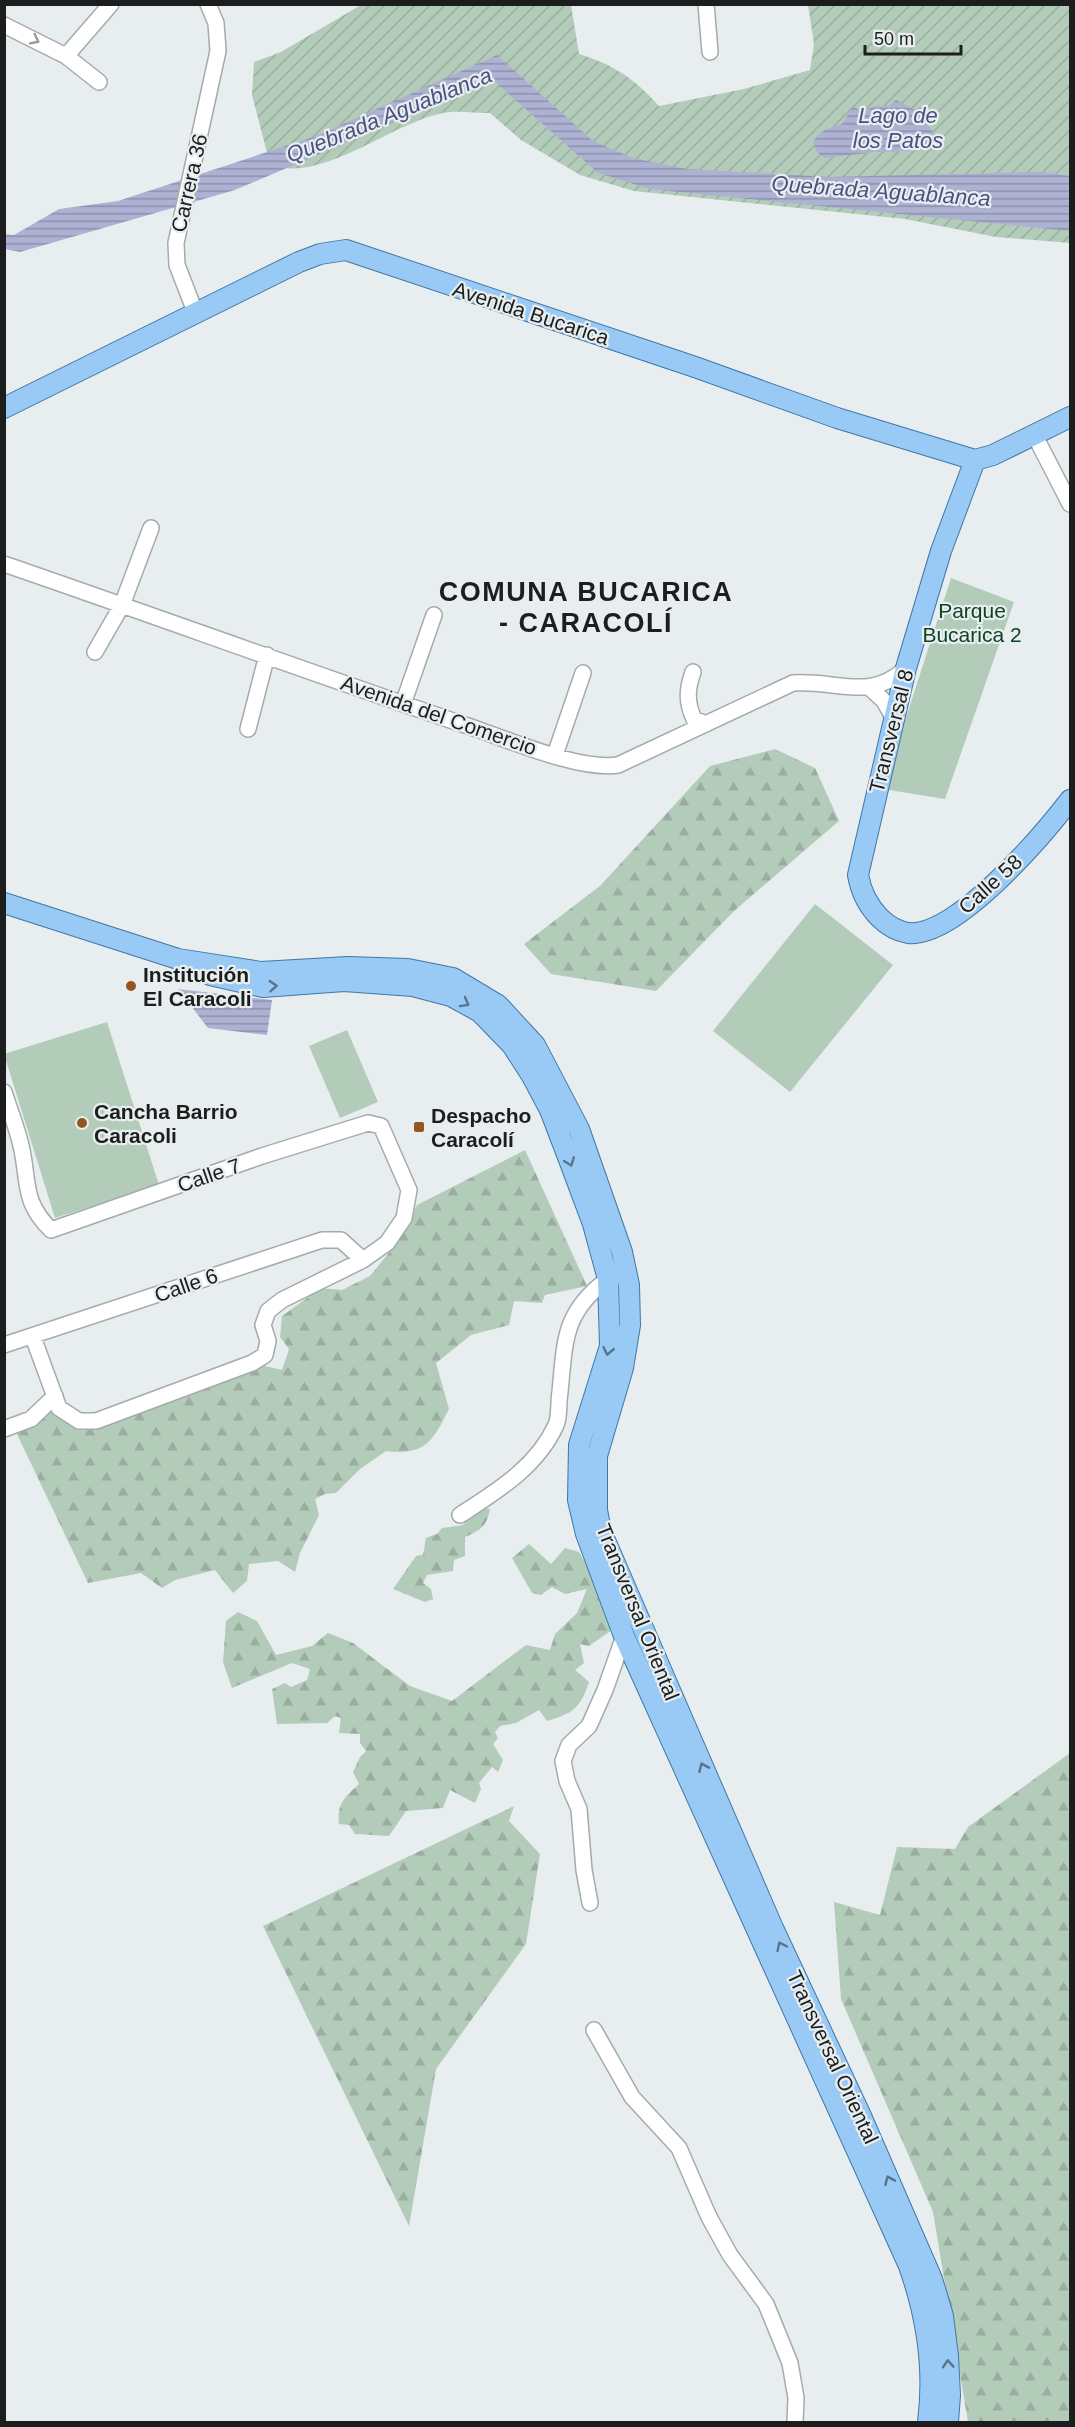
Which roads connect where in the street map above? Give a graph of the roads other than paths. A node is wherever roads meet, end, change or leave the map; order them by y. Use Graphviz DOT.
graph roads {
  1 [pos="111,4"];
  2 [pos="208,4"];
  3 [pos="706,4"];
  4 [pos="4,25"];
  5 [pos="710,52"];
  6 [pos="66,56"];
  7 [pos="99,82"];
  8 [pos="196,314"];
  9 [pos="4,408"];
  10 [pos="1071,417"];
  11 [pos="1035,434"];
  12 [pos="975,460"];
  13 [pos="1071,504"];
  14 [pos="151,528"];
  15 [pos="4,564"];
  16 [pos="122,605"];
  17 [pos="434,615"];
  18 [pos="95,652"];
  19 [pos="267,655"];
  20 [pos="906,668"];
  21 [pos="584,672"];
  22 [pos="693,672"];
  23 [pos="871,689"];
  24 [pos="404,704"];
  25 [pos="893,717"];
  26 [pos="706,724"];
  27 [pos="248,729"];
  28 [pos="555,755"];
  29 [pos="1071,800"];
  30 [pos="4,903"];
  31 [pos="890,927"];
  32 [pos="178,959"];
  33 [pos="4,1092"];
  34 [pos="363,1260"];
  35 [pos="608,1279"];
  36 [pos="33,1337"];
  37 [pos="4,1345"];
  38 [pos="55,1396"];
  39 [pos="4,1429"];
  40 [pos="460,1515"];
  41 [pos="624,1636"];
  42 [pos="590,1903"];
  43 [pos="763,1923"];
  44 [pos="594,2030"];
  45 [pos="795,2422"];
  46 [pos="928,2422"];
  47 [pos="948,2422"];
  1 -- 6 [label="street"];
  2 -- 8 [label="street, Carrera 36"];
  3 -- 5 [label="street"];
  4 -- 6 [label="street, one-way"];
  6 -- 7 [label="street"];
  8 -- 9 [label="main road, Avenida Bucarica"];
  8 -- 12 [label="main road, Avenida Bucarica"];
  10 -- 11 [label="main road"];
  11 -- 12 [label="main road"];
  11 -- 13 [label="street"];
  12 -- 20 [label="main road, Transversal 8"];
  14 -- 16 [label="street"];
  15 -- 16 [label="street, Avenida del Comercio"];
  16 -- 18 [label="street"];
  16 -- 19 [label="street, Avenida del Comercio"];
  17 -- 24 [label="street"];
  19 -- 24 [label="street, Avenida del Comercio"];
  19 -- 27 [label="street"];
  20 -- 23 [label="street"];
  20 -- 25 [label="main road, Transversal 8"];
  21 -- 28 [label="street"];
  22 -- 26 [label="street"];
  23 -- 25 [label="street"];
  23 -- 26 [label="street, Avenida del Comercio"];
  24 -- 28 [label="street, Avenida del Comercio"];
  25 -- 31 [label="main road, Transversal 8"];
  26 -- 28 [label="street, Avenida del Comercio"];
  29 -- 31 [label="main road, Calle 58"];
  30 -- 32 [label="main road, Transversal Oriental"];
  32 -- 35 [label="main road, Transversal Oriental, one-way"];
  43 -- 32 [label="main road, Transversal Oriental, one-way"];
  33 -- 34 [label="street, Calle 7"];
  34 -- 36 [label="street, Calle 6"];
  34 -- 38 [label="street"];
  35 -- 40 [label="street"];
  35 -- 41 [label="main road, Transversal Oriental, one-way"];
  36 -- 37 [label="street, Calle 6"];
  36 -- 38 [label="street"];
  38 -- 39 [label="street"];
  41 -- 42 [label="street"];
  41 -- 43 [label="main road, Transversal Oriental"];
  43 -- 46 [label="main road, Transversal Oriental"];
  47 -- 43 [label="main road, Transversal Oriental, one-way"];
  44 -- 45 [label="street"];
}
